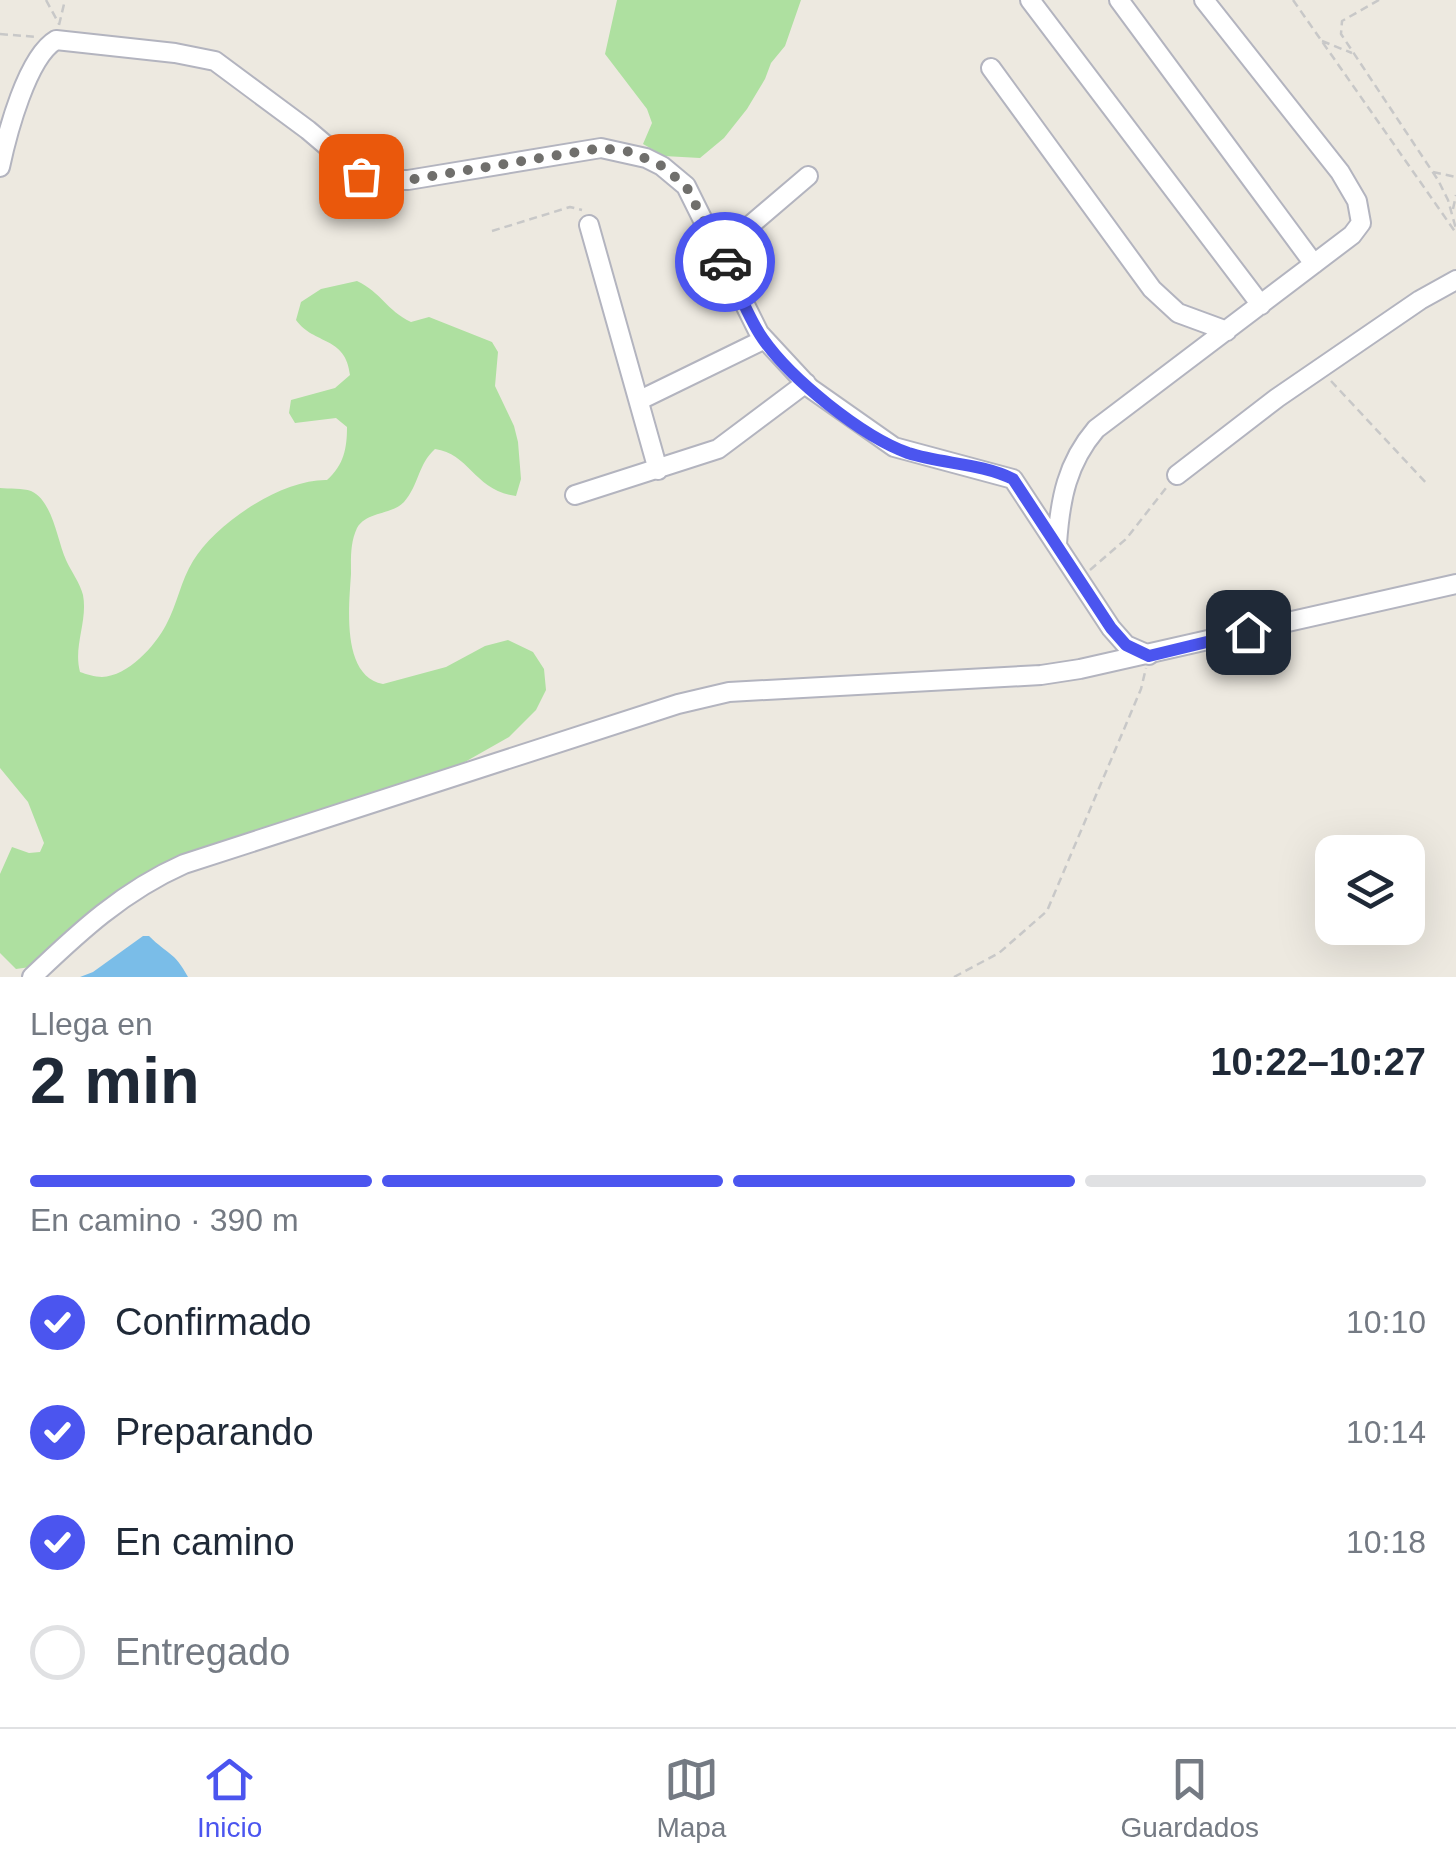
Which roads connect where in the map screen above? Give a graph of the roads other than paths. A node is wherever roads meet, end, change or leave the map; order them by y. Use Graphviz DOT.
graph roads {
  1 [pos="1030,0"];
  2 [pos="1119,0"];
  3 [pos="1204,0"];
  4 [pos="991,68"];
  5 [pos="0,167"];
  6 [pos="808,176"];
  7 [pos="589,225"];
  8 [pos="720,252"];
  9 [pos="1314,264"];
  10 [pos="1456,280"];
  11 [pos="1261,305"];
  12 [pos="1227,331"];
  13 [pos="764,340"];
  14 [pos="806,383"];
  15 [pos="640,400"];
  16 [pos="658,470"];
  17 [pos="1177,476"];
  18 [pos="575,495"];
  19 [pos="1057,544"];
  20 [pos="1456,584"];
  21 [pos="1149,656"];
  22 [pos="32,977"];
  1 -- 11 [label="street"];
  2 -- 9 [label="street"];
  3 -- 9 [label="street"];
  4 -- 12 [label="street"];
  5 -- 8 [label="street"];
  6 -- 8 [label="street"];
  7 -- 15 [label="street"];
  8 -- 13 [label="street"];
  9 -- 11 [label="street"];
  10 -- 17 [label="street"];
  11 -- 12 [label="street"];
  12 -- 19 [label="street"];
  13 -- 14 [label="street"];
  13 -- 15 [label="street"];
  14 -- 16 [label="street"];
  14 -- 19 [label="street"];
  15 -- 16 [label="street"];
  16 -- 18 [label="street"];
  19 -- 21 [label="street"];
  20 -- 21 [label="street"];
  21 -- 22 [label="street"];
}
